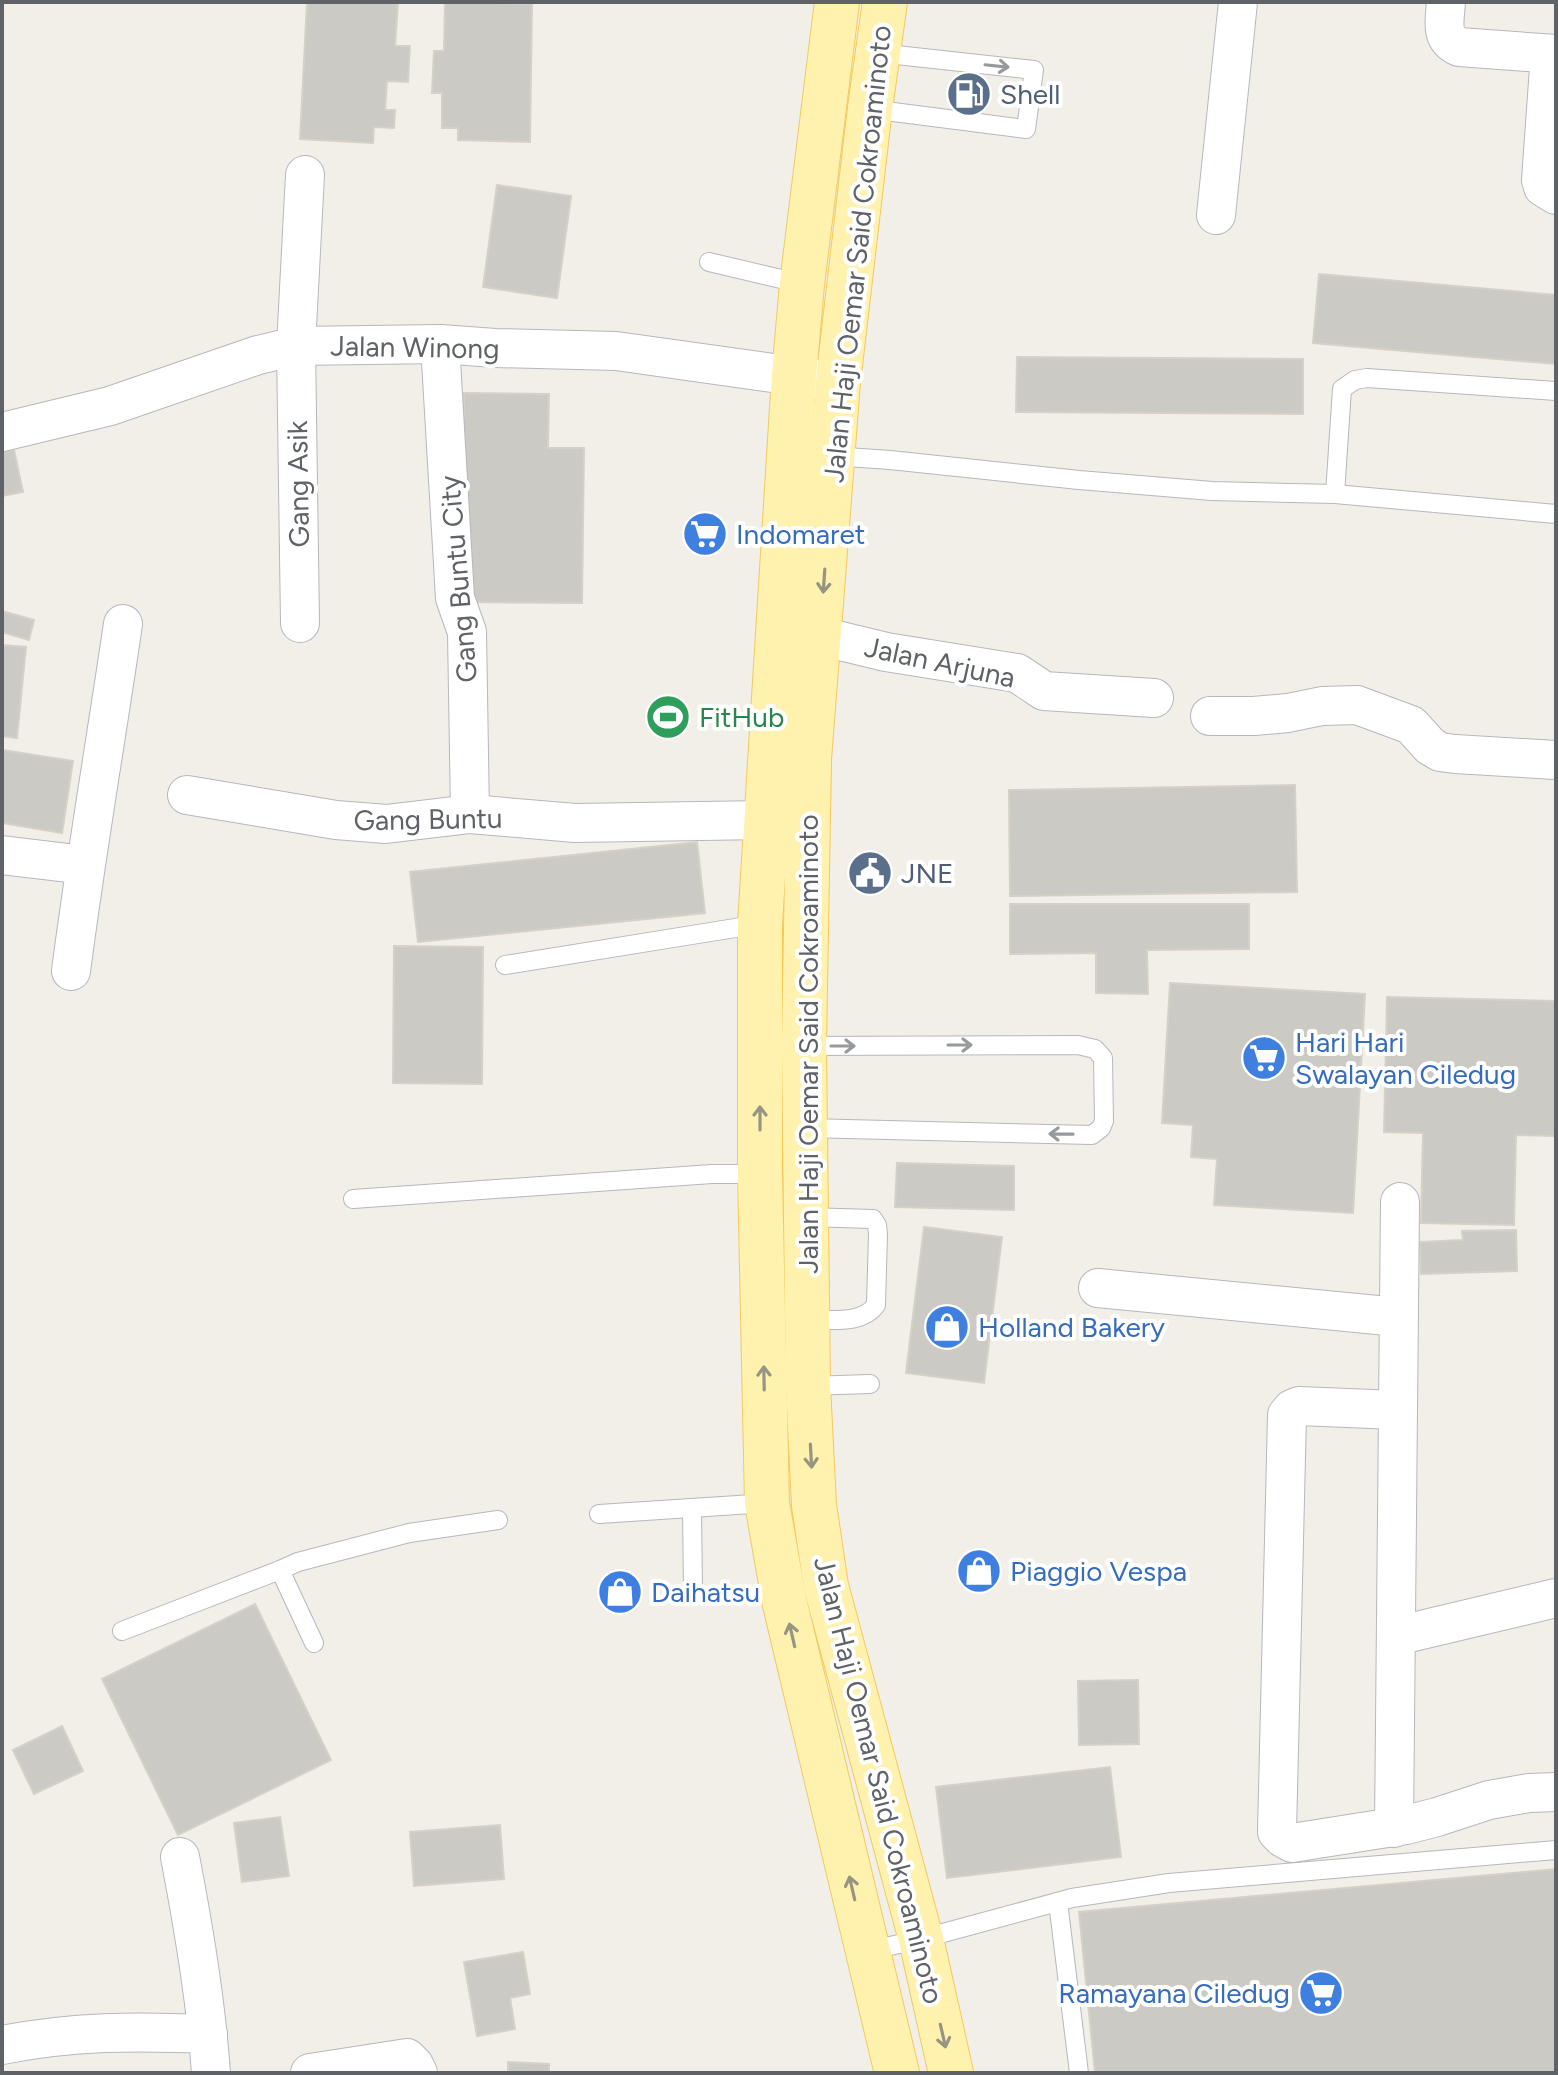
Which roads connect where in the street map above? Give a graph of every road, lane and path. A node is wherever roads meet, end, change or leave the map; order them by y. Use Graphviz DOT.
graph roads {
  1 [pos="837,2"];
  2 [pos="885,2"];
  3 [pos="1238,2"];
  4 [pos="1446,2"];
  5 [pos="878,53"];
  6 [pos="1553,54"];
  7 [pos="870,108"];
  8 [pos="305,175"];
  9 [pos="1556,195"];
  10 [pos="1216,215"];
  11 [pos="709,262"];
  12 [pos="802,284"];
  13 [pos="440,344"];
  14 [pos="296,346"];
  15 [pos="794,376"];
  16 [pos="838,382"];
  17 [pos="1556,391"];
  18 [pos="2,432"];
  19 [pos="832,456"];
  20 [pos="1335,494"];
  21 [pos="1556,514"];
  22 [pos="300,623"];
  23 [pos="123,624"];
  24 [pos="820,636"];
  25 [pos="1154,698"];
  26 [pos="1210,716"];
  27 [pos="1556,760"];
  28 [pos="187,795"];
  29 [pos="470,814"];
  30 [pos="767,820"];
  31 [pos="2,855"];
  32 [pos="85,865"];
  33 [pos="760,924"];
  34 [pos="505,965"];
  35 [pos="71,971"];
  36 [pos="804,1046"];
  37 [pos="806,1128"];
  38 [pos="760,1174"];
  39 [pos="353,1199"];
  40 [pos="1400,1202"];
  41 [pos="806,1217"];
  42 [pos="1098,1288"];
  43 [pos="1398,1317"];
  44 [pos="807,1320"];
  45 [pos="870,1384"];
  46 [pos="808,1386"];
  47 [pos="1396,1410"];
  48 [pos="767,1503"];
  49 [pos="692,1508"];
  50 [pos="599,1514"];
  51 [pos="498,1520"];
  52 [pos="280,1570"];
  53 [pos="693,1590"];
  54 [pos="1556,1598"];
  55 [pos="122,1631"];
  56 [pos="1396,1636"];
  57 [pos="314,1643"];
  58 [pos="1556,1792"];
  59 [pos="1394,1828"];
  60 [pos="1556,1850"];
  61 [pos="180,1857"];
  62 [pos="1058,1902"];
  63 [pos="921,1939"];
  64 [pos="867,1951"];
  65 [pos="208,2034"];
  66 [pos="2,2045"];
  67 [pos="211,2073"];
  68 [pos="310,2073"];
  69 [pos="418,2073"];
  70 [pos="897,2073"];
  71 [pos="951,2073"];
  72 [pos="1079,2073"];
  1 -- 12 [label="main road, Jalan Haji Oemar Said Cokroaminoto"];
  2 -- 5 [label="main road, Jalan Haji Oemar Said Cokroaminoto"];
  3 -- 10 [label="street"];
  4 -- 6 [label="street"];
  5 -- 7 [label="main road, Jalan Haji Oemar Said Cokroaminoto"];
  5 -- 7 [label="lane, one-way"];
  6 -- 9 [label="street"];
  7 -- 16 [label="main road, Jalan Haji Oemar Said Cokroaminoto"];
  8 -- 14 [label="street, Gang Asik"];
  11 -- 12 [label="lane"];
  12 -- 15 [label="main road, Jalan Haji Oemar Said Cokroaminoto"];
  13 -- 14 [label="street, Jalan Winong"];
  13 -- 15 [label="street, Jalan Winong"];
  13 -- 29 [label="street, Gang Buntu City"];
  14 -- 18 [label="street, Jalan Winong"];
  14 -- 22 [label="street, Gang Asik"];
  15 -- 16 [label="street, Jalan Winong"];
  15 -- 30 [label="main road, Jalan Haji Oemar Said Cokroaminoto"];
  16 -- 19 [label="main road, Jalan Haji Oemar Said Cokroaminoto"];
  17 -- 20 [label="lane"];
  19 -- 20 [label="lane"];
  19 -- 24 [label="main road, Jalan Haji Oemar Said Cokroaminoto, one-way"];
  20 -- 21 [label="lane"];
  23 -- 32 [label="street"];
  24 -- 25 [label="street, Jalan Arjuna"];
  24 -- 36 [label="main road, Jalan Haji Oemar Said Cokroaminoto"];
  26 -- 27 [label="street"];
  28 -- 29 [label="street, Gang Buntu"];
  29 -- 30 [label="street, Gang Buntu"];
  30 -- 33 [label="main road, Jalan Haji Oemar Said Cokroaminoto"];
  31 -- 32 [label="street"];
  32 -- 35 [label="street"];
  33 -- 34 [label="lane"];
  38 -- 33 [label="main road, Jalan Haji Oemar Said Cokroaminoto, one-way"];
  36 -- 37 [label="main road, Jalan Haji Oemar Said Cokroaminoto"];
  36 -- 37 [label="lane, one-way"];
  37 -- 41 [label="main road, Jalan Haji Oemar Said Cokroaminoto"];
  38 -- 39 [label="lane"];
  48 -- 38 [label="main road, Jalan Haji Oemar Said Cokroaminoto, one-way"];
  40 -- 43 [label="street"];
  41 -- 44 [label="main road, Jalan Haji Oemar Said Cokroaminoto"];
  41 -- 44 [label="lane"];
  42 -- 43 [label="street"];
  43 -- 47 [label="street"];
  44 -- 46 [label="main road, Jalan Haji Oemar Said Cokroaminoto"];
  45 -- 46 [label="lane"];
  46 -- 63 [label="main road, Jalan Haji Oemar Said Cokroaminoto, one-way"];
  47 -- 56 [label="street"];
  47 -- 59 [label="street"];
  48 -- 49 [label="lane"];
  64 -- 48 [label="main road, Jalan Haji Oemar Said Cokroaminoto, one-way"];
  49 -- 50 [label="lane"];
  49 -- 53 [label="lane"];
  51 -- 52 [label="lane"];
  52 -- 55 [label="lane"];
  52 -- 57 [label="lane"];
  54 -- 56 [label="street"];
  56 -- 59 [label="street"];
  58 -- 59 [label="street"];
  60 -- 62 [label="lane"];
  61 -- 65 [label="street"];
  62 -- 63 [label="lane"];
  62 -- 72 [label="lane"];
  63 -- 64 [label="lane"];
  63 -- 71 [label="main road, Jalan Haji Oemar Said Cokroaminoto, one-way"];
  64 -- 70 [label="main road, Jalan Haji Oemar Said Cokroaminoto"];
  65 -- 66 [label="street"];
  65 -- 67 [label="street"];
  68 -- 69 [label="street"];
}
